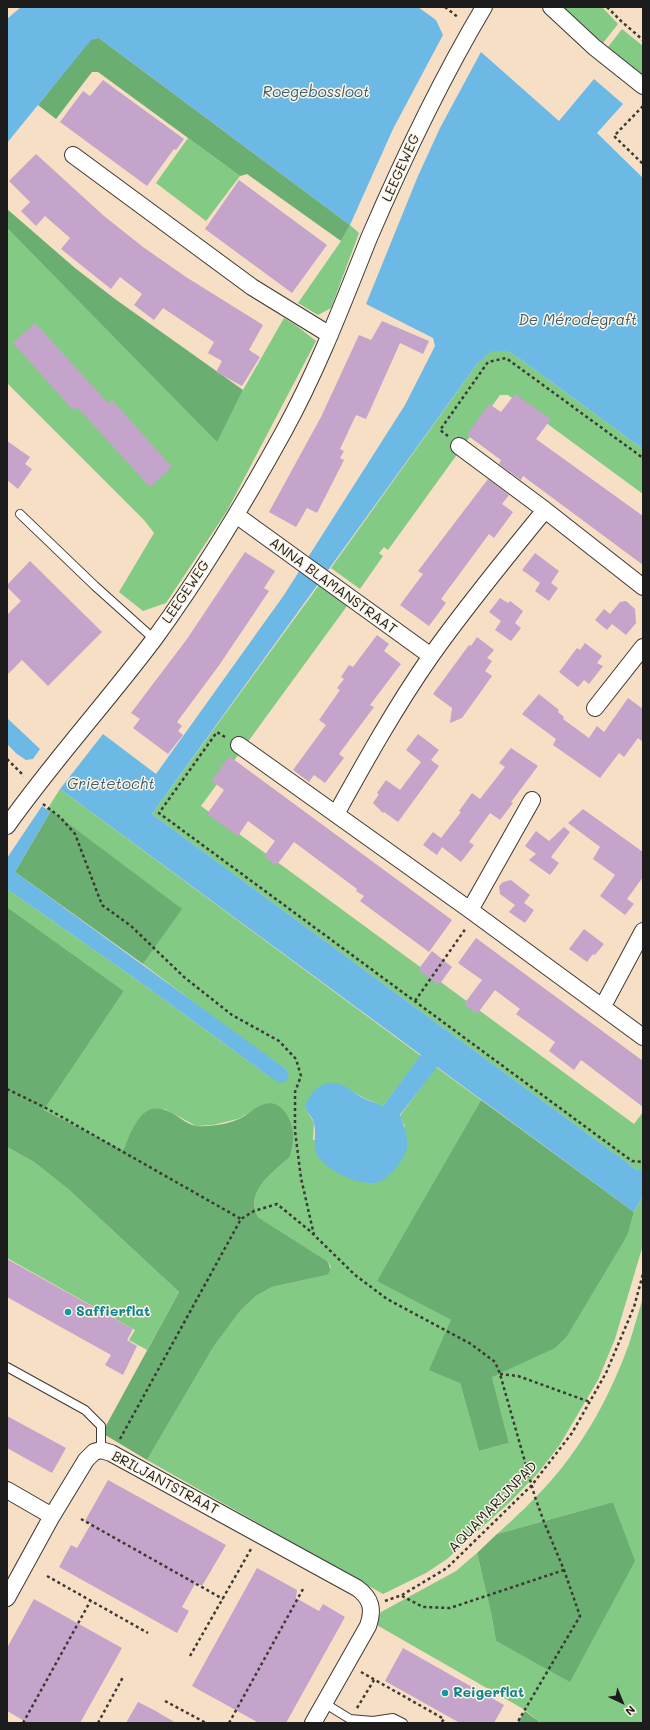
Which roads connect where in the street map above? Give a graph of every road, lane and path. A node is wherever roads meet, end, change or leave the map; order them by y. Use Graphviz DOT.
graph roads {
  1 [pos="484,7"];
  2 [pos="551,7"];
  3 [pos="608,7"];
  4 [pos="643,40"];
  5 [pos="643,86"];
  6 [pos="643,106"];
  7 [pos="73,155"];
  8 [pos="643,164"];
  9 [pos="330,335"];
  10 [pos="459,446"];
  11 [pos="643,458"];
  12 [pos="545,510"];
  13 [pos="20,514"];
  14 [pos="236,515"];
  15 [pos="643,587"];
  16 [pos="154,639"];
  17 [pos="643,648"];
  18 [pos="431,656"];
  19 [pos="595,708"];
  20 [pos="239,745"];
  21 [pos="7,759"];
  22 [pos="33,790"];
  23 [pos="532,800"];
  24 [pos="336,814"];
  25 [pos="7,826"];
  26 [pos="473,912"];
  27 [pos="643,930"];
  28 [pos="415,1001"];
  29 [pos="603,1006"];
  30 [pos="643,1037"];
  31 [pos="7,1089"];
  32 [pos="643,1162"];
  33 [pos="241,1219"];
  34 [pos="314,1236"];
  35 [pos="643,1274"];
  36 [pos="7,1367"];
  37 [pos="500,1374"];
  38 [pos="590,1402"];
  39 [pos="106,1452"];
  40 [pos="532,1485"];
  41 [pos="7,1490"];
  42 [pos="52,1516"];
  43 [pos="81,1519"];
  44 [pos="259,1534"];
  45 [pos="564,1570"];
  46 [pos="48,1576"];
  47 [pos="303,1590"];
  48 [pos="402,1595"];
  49 [pos="7,1598"];
  50 [pos="223,1599"];
  51 [pos="91,1600"];
  52 [pos="370,1604"];
  53 [pos="148,1633"];
  54 [pos="190,1656"];
  55 [pos="357,1670"];
  56 [pos="123,1677"];
  57 [pos="374,1680"];
  58 [pos="166,1701"];
  59 [pos="324,1703"];
  60 [pos="350,1719"];
  61 [pos="23,1723"];
  62 [pos="98,1723"];
  63 [pos="206,1723"];
  64 [pos="229,1723"];
  65 [pos="313,1723"];
  66 [pos="403,1723"];
  67 [pos="441,1723"];
  68 [pos="517,1723"];
  1 -- 9 [label="street, LEEGEWEG"];
  2 -- 5 [label="street"];
  3 -- 4 [label="path"];
  6 -- 8 [label="path"];
  7 -- 9 [label="street"];
  9 -- 14 [label="street, LEEGEWEG"];
  10 -- 11 [label="path"];
  10 -- 12 [label="street"];
  12 -- 15 [label="street"];
  12 -- 18 [label="street"];
  13 -- 16 [label="lane"];
  14 -- 16 [label="street, LEEGEWEG"];
  14 -- 18 [label="street, ANNA BLAMANSTRAAT"];
  16 -- 22 [label="street, LEEGEWEG"];
  17 -- 19 [label="street"];
  18 -- 24 [label="street"];
  20 -- 24 [label="street"];
  20 -- 28 [label="path"];
  21 -- 22 [label="path"];
  22 -- 25 [label="street, LEEGEWEG"];
  22 -- 34 [label="path"];
  23 -- 26 [label="street"];
  24 -- 26 [label="street"];
  26 -- 28 [label="path"];
  26 -- 29 [label="street"];
  27 -- 29 [label="street"];
  28 -- 32 [label="path"];
  29 -- 30 [label="street"];
  31 -- 33 [label="path"];
  33 -- 34 [label="path"];
  33 -- 39 [label="path"];
  34 -- 37 [label="path"];
  35 -- 38 [label="path, AQUAMARIJNPAD"];
  36 -- 39 [label="lane"];
  37 -- 38 [label="path"];
  37 -- 40 [label="path"];
  38 -- 40 [label="path, AQUAMARIJNPAD"];
  39 -- 42 [label="street, BRILJANTSTRAAT"];
  39 -- 44 [label="street, BRILJANTSTRAAT"];
  40 -- 45 [label="path"];
  40 -- 48 [label="path, AQUAMARIJNPAD"];
  41 -- 42 [label="street"];
  42 -- 49 [label="street, BRILJANTSTRAAT"];
  43 -- 50 [label="path"];
  44 -- 50 [label="path"];
  44 -- 52 [label="street, BRILJANTSTRAAT"];
  45 -- 48 [label="path"];
  45 -- 68 [label="path"];
  46 -- 51 [label="path"];
  47 -- 64 [label="path"];
  48 -- 52 [label="path, AQUAMARIJNPAD"];
  50 -- 54 [label="path"];
  51 -- 53 [label="path"];
  51 -- 61 [label="path"];
  52 -- 59 [label="street"];
  55 -- 57 [label="path"];
  56 -- 62 [label="path"];
  57 -- 60 [label="path"];
  57 -- 67 [label="path"];
  58 -- 63 [label="path"];
  59 -- 60 [label="lane"];
  59 -- 65 [label="street"];
  60 -- 66 [label="lane"];
}
